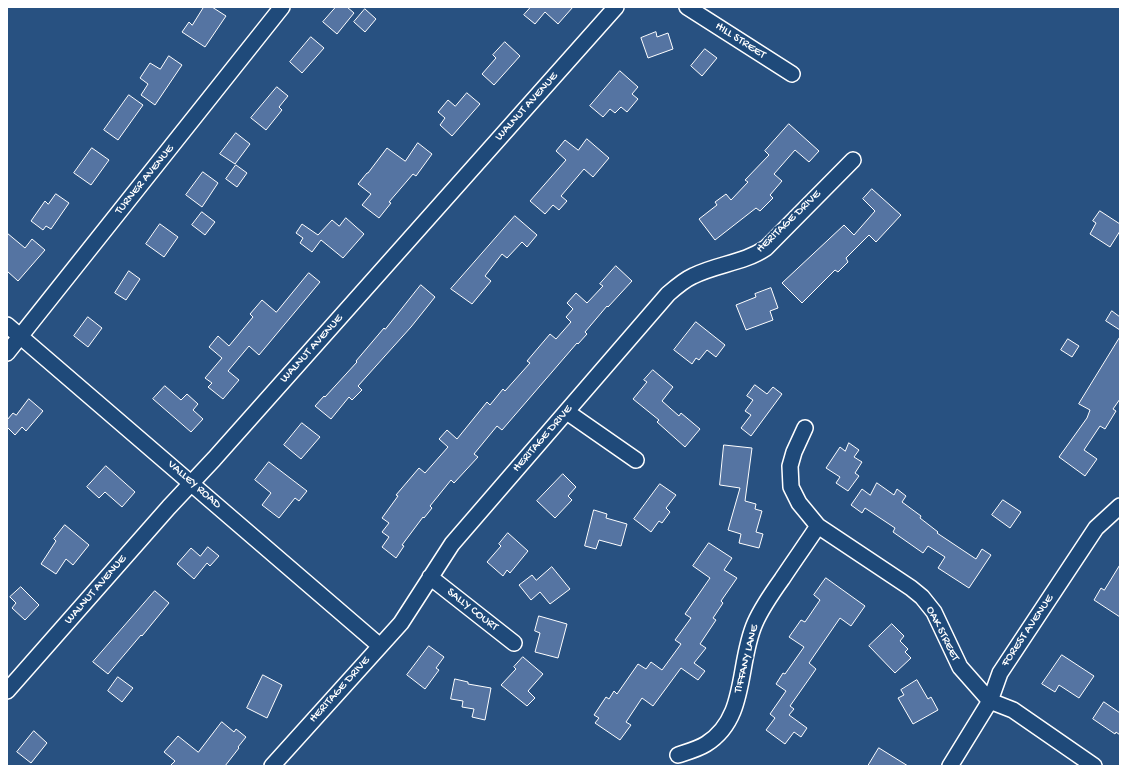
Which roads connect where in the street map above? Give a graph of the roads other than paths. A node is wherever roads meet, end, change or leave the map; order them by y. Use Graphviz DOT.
graph roads {
  1 [pos="282,7"];
  2 [pos="616,7"];
  3 [pos="687,7"];
  4 [pos="792,74"];
  5 [pos="853,160"];
  6 [pos="7,325"];
  7 [pos="20,336"];
  8 [pos="7,353"];
  9 [pos="567,412"];
  10 [pos="805,428"];
  11 [pos="636,460"];
  12 [pos="191,483"];
  13 [pos="1120,506"];
  14 [pos="818,526"];
  15 [pos="430,577"];
  16 [pos="514,642"];
  17 [pos="380,646"];
  18 [pos="7,691"];
  19 [pos="990,700"];
  20 [pos="678,755"];
  21 [pos="279,763"];
  22 [pos="950,766"];
  23 [pos="1094,766"];
  1 -- 7 [label="street, TURNER AVENUE"];
  2 -- 12 [label="street, WALNUT AVENUE"];
  3 -- 4 [label="street, HILL STREET"];
  5 -- 9 [label="street, HERITAGE DRIVE"];
  6 -- 7 [label="street, VALLEY ROAD"];
  7 -- 8 [label="street, TURNER AVENUE"];
  7 -- 12 [label="street, VALLEY ROAD"];
  9 -- 11 [label="street"];
  9 -- 15 [label="street, HERITAGE DRIVE"];
  10 -- 14 [label="street, OAK STREET"];
  12 -- 17 [label="street, VALLEY ROAD"];
  12 -- 18 [label="street, WALNUT AVENUE"];
  13 -- 19 [label="street, FOREST AVENUE"];
  14 -- 19 [label="street, OAK STREET"];
  14 -- 20 [label="street, TIFFANY LANE"];
  15 -- 16 [label="street, SALLY COURT"];
  15 -- 17 [label="street, HERITAGE DRIVE"];
  17 -- 21 [label="street, HERITAGE DRIVE"];
  19 -- 22 [label="street, FOREST AVENUE"];
  19 -- 23 [label="street, OAK STREET"];
}
